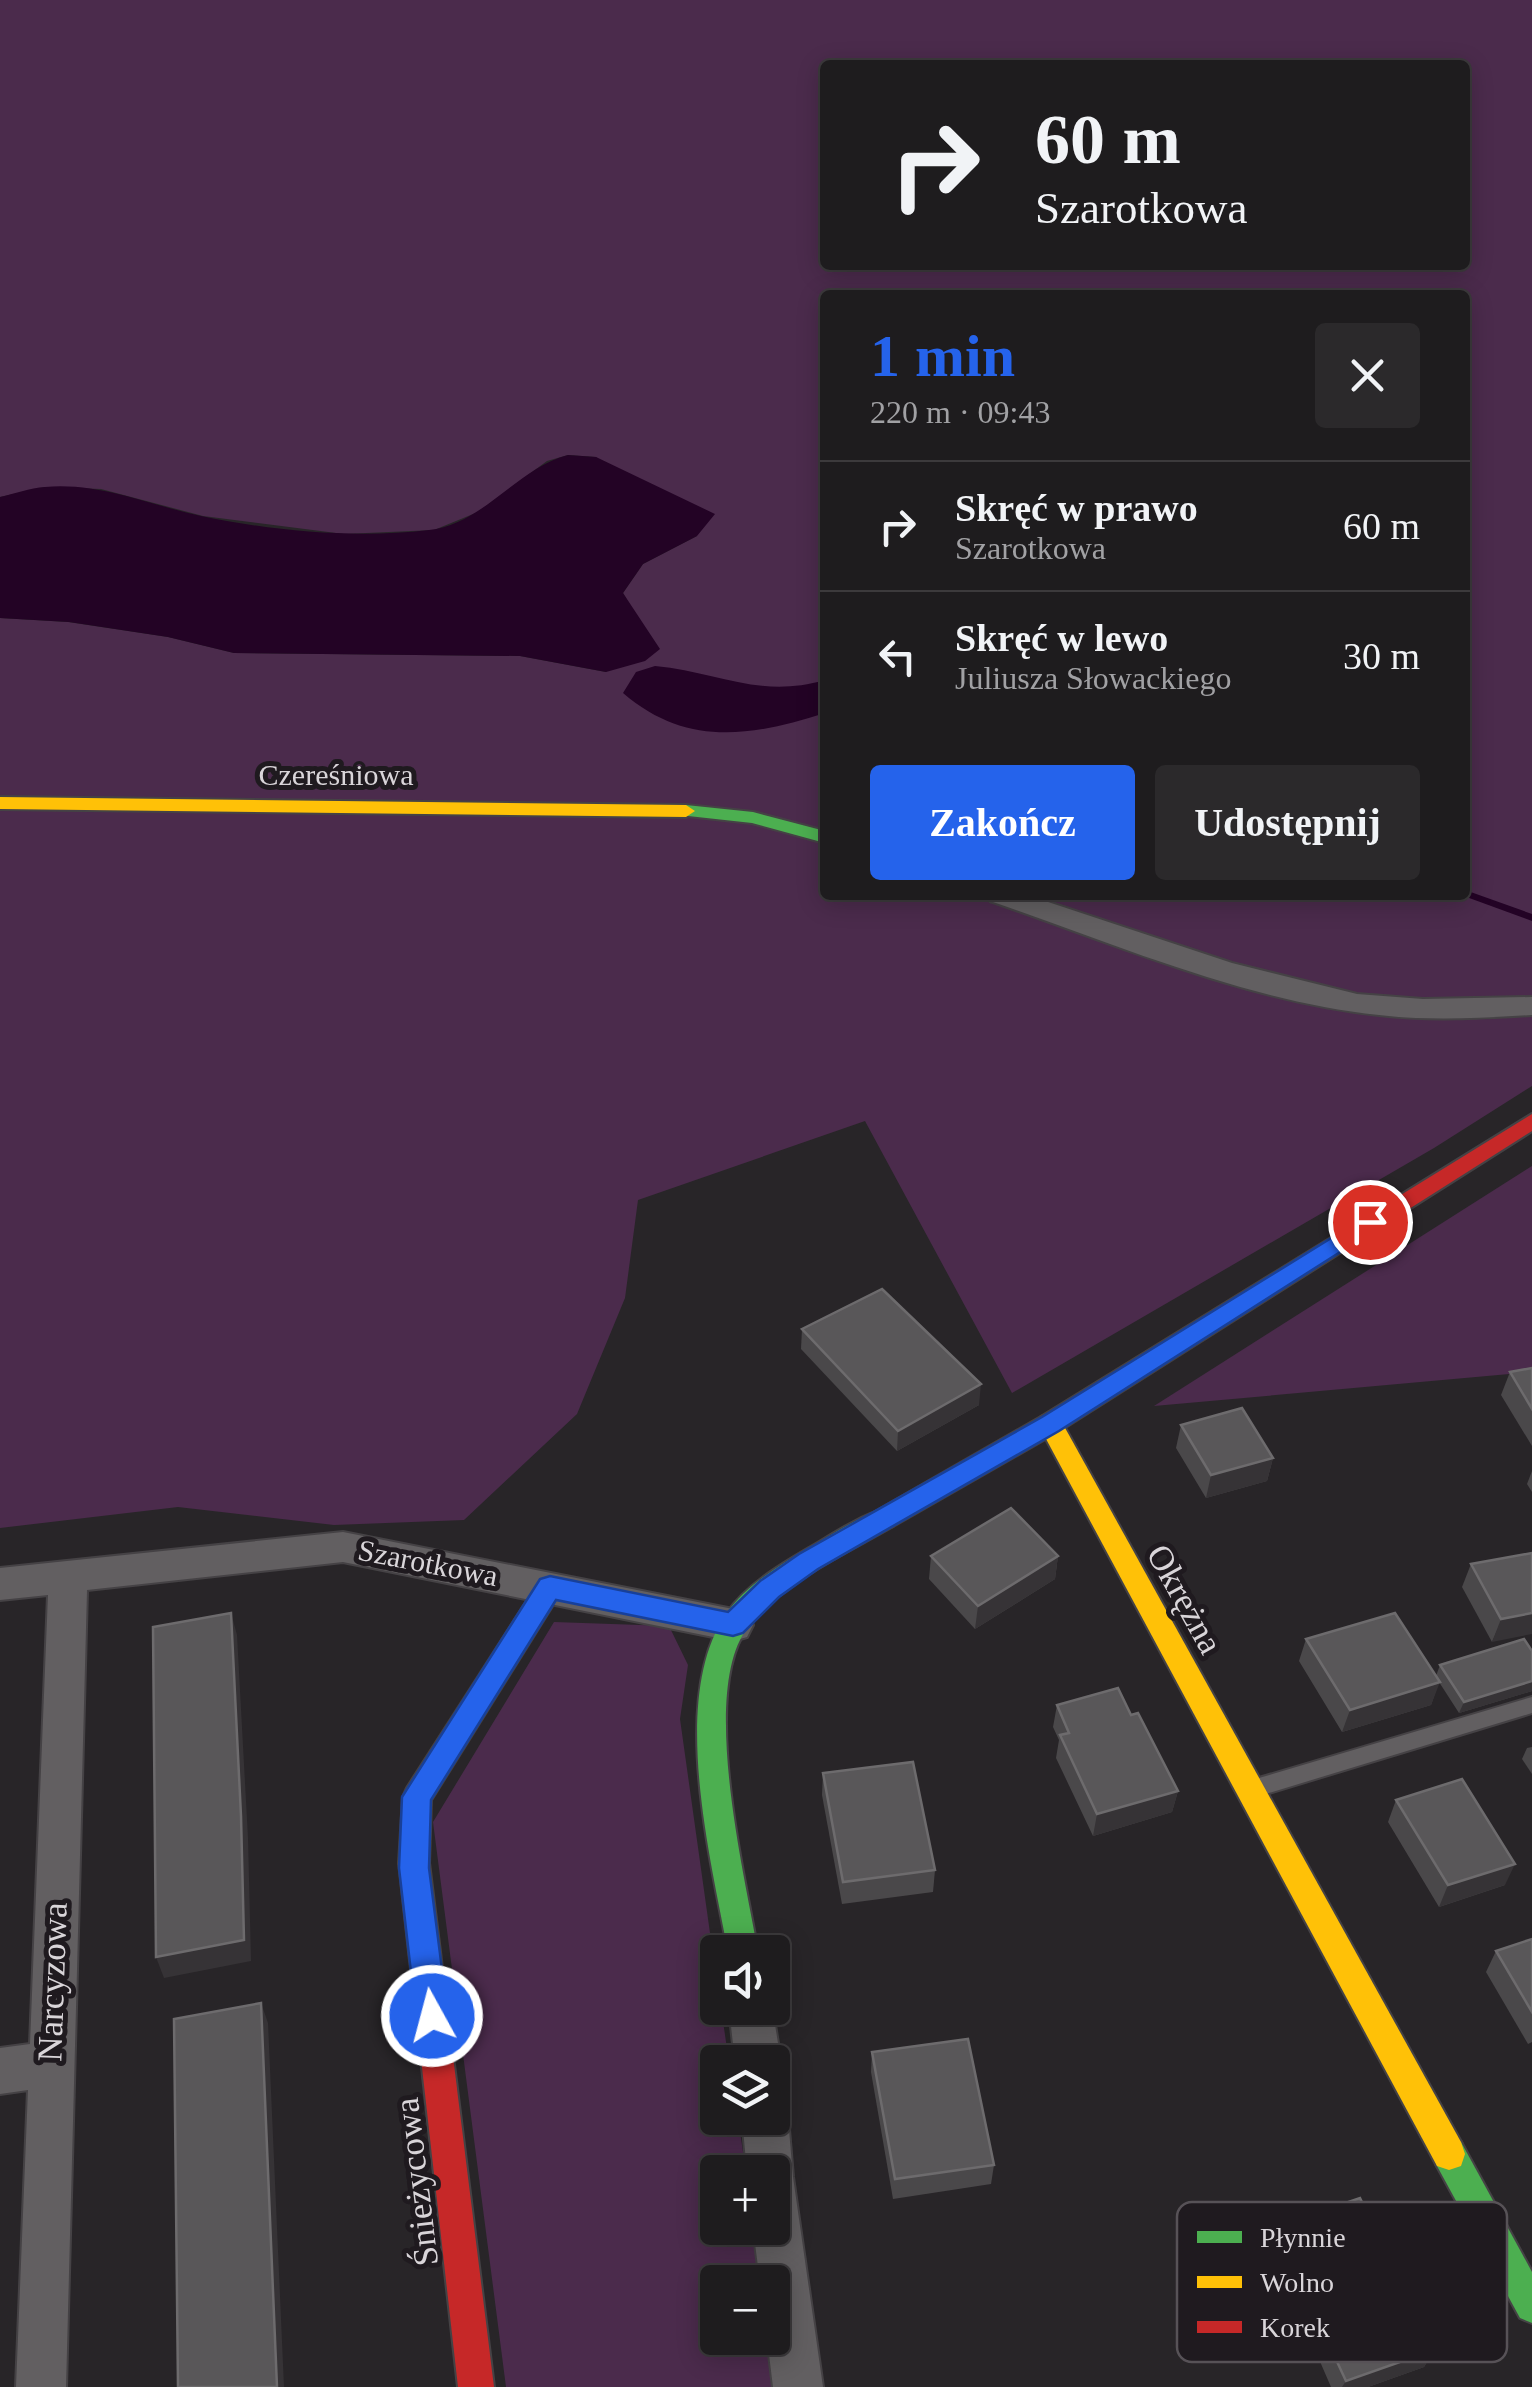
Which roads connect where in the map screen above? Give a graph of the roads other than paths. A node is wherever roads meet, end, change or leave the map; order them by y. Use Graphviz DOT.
graph roads {
  1 [pos="0,803"];
  2 [pos="820,836"];
  3 [pos="1015,900"];
  4 [pos="1532,1006"];
  5 [pos="1532,1121"];
  6 [pos="1050,1424"];
  7 [pos="68,1578"];
  8 [pos="0,1584"];
  9 [pos="550,1587"];
  10 [pos="733,1624"];
  11 [pos="1532,1705"];
  12 [pos="1250,1790"];
  13 [pos="741,1935"];
  14 [pos="49,2064"];
  15 [pos="0,2071"];
  16 [pos="1475,2202"];
  17 [pos="780,2245"];
  18 [pos="1507,2260"];
  19 [pos="1532,2306"];
  20 [pos="41,2387"];
  21 [pos="476,2387"];
  22 [pos="798,2387"];
  1 -- 2 [label="street, Czereśniowa"];
  3 -- 4 [label="street"];
  5 -- 6 [label="street"];
  6 -- 10 [label="street"];
  6 -- 12 [label="street, Okrężna"];
  7 -- 8 [label="street, Szarotkowa"];
  7 -- 9 [label="street, Szarotkowa"];
  7 -- 14 [label="street, Narcyzowa"];
  9 -- 10 [label="street, Szarotkowa"];
  9 -- 21 [label="street, Śnieżycowa"];
  10 -- 13 [label="street"];
  11 -- 12 [label="lane"];
  12 -- 16 [label="street, Okrężna"];
  14 -- 15 [label="street"];
  14 -- 20 [label="street, Narcyzowa"];
  17 -- 22 [label="street"];
  18 -- 19 [label="street, Okrężna"];
}
